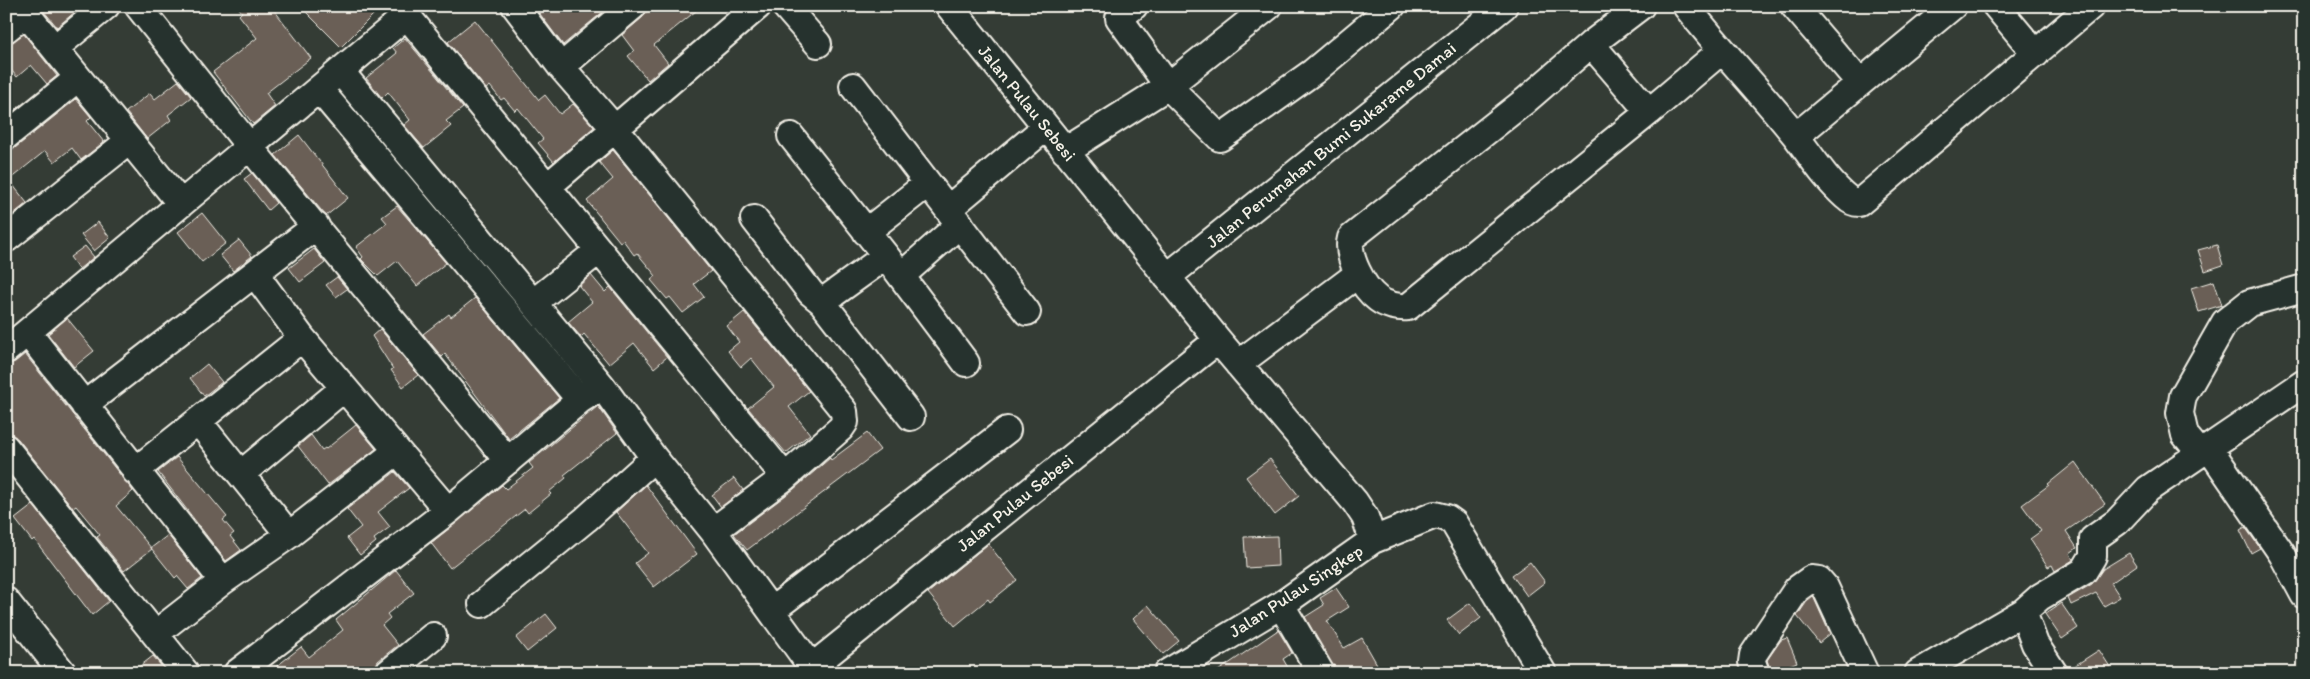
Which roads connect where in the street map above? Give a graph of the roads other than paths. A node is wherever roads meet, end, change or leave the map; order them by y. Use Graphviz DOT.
graph roads {
  1 [pos="106,6"];
  2 [pos="138,6"];
  3 [pos="515,6"];
  4 [pos="633,6"];
  5 [pos="758,6"];
  6 [pos="784,6"];
  7 [pos="949,6"];
  8 [pos="1269,6"];
  9 [pos="1392,6"];
  10 [pos="1641,6"];
  11 [pos="1686,6"];
  12 [pos="1794,6"];
  13 [pos="1953,6"];
  14 [pos="1996,6"];
  15 [pos="2091,6"];
  16 [pos="1496,9"];
  17 [pos="1121,10"];
  18 [pos="402,11"];
  19 [pos="17,16"];
  20 [pos="818,44"];
  21 [pos="1592,44"];
  22 [pos="54,48"];
  23 [pos="1721,51"];
  24 [pos="2036,54"];
  25 [pos="561,67"];
  26 [pos="341,72"];
  27 [pos="78,78"];
  28 [pos="1860,83"];
  29 [pos="853,86"];
  30 [pos="1168,86"];
  31 [pos="319,89"];
  32 [pos="1649,112"];
  33 [pos="1046,127"];
  34 [pos="615,128"];
  35 [pos="6,136"];
  36 [pos="791,136"];
  37 [pos="1796,136"];
  38 [pos="129,141"];
  39 [pos="250,146"];
  40 [pos="1065,151"];
  41 [pos="927,184"];
  42 [pos="547,187"];
  43 [pos="181,204"];
  44 [pos="954,217"];
  45 [pos="754,218"];
  46 [pos="316,226"];
  47 [pos="866,232"];
  48 [pos="6,239"];
  49 [pos="598,251"];
  50 [pos="894,266"];
  51 [pos="254,274"];
  52 [pos="1358,274"];
  53 [pos="1167,277"];
  54 [pos="2304,288"];
  55 [pos="822,302"];
  56 [pos="533,303"];
  57 [pos="1027,312"];
  58 [pos="28,333"];
  59 [pos="302,338"];
  60 [pos="1218,340"];
  61 [pos="6,350"];
  62 [pos="966,363"];
  63 [pos="1238,364"];
  64 [pos="2304,383"];
  65 [pos="602,386"];
  66 [pos="344,388"];
  67 [pos="580,400"];
  68 [pos="84,405"];
  69 [pos="911,417"];
  70 [pos="198,421"];
  71 [pos="1007,430"];
  72 [pos="6,448"];
  73 [pos="2204,450"];
  74 [pos="397,451"];
  75 [pos="654,458"];
  76 [pos="508,461"];
  77 [pos="135,470"];
  78 [pos="241,474"];
  79 [pos="785,477"];
  80 [pos="448,511"];
  81 [pos="714,531"];
  82 [pos="289,535"];
  83 [pos="1373,540"];
  84 [pos="223,581"];
  85 [pos="2304,595"];
  86 [pos="6,602"];
  87 [pos="482,604"];
  88 [pos="1281,605"];
  89 [pos="771,611"];
  90 [pos="2023,612"];
  91 [pos="155,634"];
  92 [pos="433,636"];
  93 [pos="1181,669"];
  94 [pos="399,670"];
  95 [pos="814,670"];
  96 [pos="63,673"];
  97 [pos="186,673"];
  98 [pos="237,673"];
  99 [pos="1321,673"];
  100 [pos="1543,673"];
  101 [pos="1756,673"];
  102 [pos="1866,673"];
  103 [pos="1918,673"];
  104 [pos="2054,673"];
  1 -- 22 [label="street"];
  2 -- 39 [label="street"];
  3 -- 25 [label="street"];
  4 -- 25 [label="street"];
  5 -- 34 [label="street"];
  6 -- 20 [label="street"];
  7 -- 33 [label="street, Jalan Pulau Sebesi"];
  8 -- 30 [label="street"];
  9 -- 30 [label="street"];
  10 -- 21 [label="street"];
  11 -- 23 [label="street"];
  12 -- 28 [label="street"];
  13 -- 28 [label="street"];
  14 -- 24 [label="street"];
  15 -- 24 [label="street"];
  16 -- 53 [label="street, Jalan Perumahan Bumi Sukarame Damai"];
  17 -- 30 [label="street"];
  18 -- 26 [label="street"];
  18 -- 42 [label="street"];
  19 -- 22 [label="street"];
  21 -- 32 [label="street"];
  21 -- 52 [label="street"];
  22 -- 27 [label="street"];
  23 -- 32 [label="street"];
  23 -- 37 [label="street"];
  24 -- 37 [label="street"];
  25 -- 34 [label="street"];
  26 -- 31 [label="street"];
  26 -- 56 [label="street"];
  27 -- 35 [label="street"];
  27 -- 38 [label="street"];
  28 -- 37 [label="street"];
  29 -- 41 [label="street"];
  30 -- 40 [label="street"];
  31 -- 39 [label="street"];
  31 -- 67 [label="street"];
  32 -- 52 [label="street"];
  33 -- 40 [label="street, Jalan Pulau Sebesi"];
  33 -- 44 [label="street"];
  34 -- 42 [label="street"];
  34 -- 79 [label="street"];
  36 -- 47 [label="street"];
  38 -- 43 [label="street"];
  38 -- 48 [label="street"];
  39 -- 43 [label="street"];
  39 -- 46 [label="street"];
  40 -- 53 [label="street, Jalan Pulau Sebesi"];
  41 -- 44 [label="street"];
  41 -- 47 [label="street"];
  42 -- 49 [label="street"];
  43 -- 58 [label="street"];
  44 -- 50 [label="street"];
  44 -- 57 [label="street"];
  45 -- 55 [label="street"];
  46 -- 51 [label="street"];
  46 -- 76 [label="street"];
  47 -- 50 [label="street"];
  49 -- 56 [label="street"];
  49 -- 79 [label="street"];
  50 -- 55 [label="street"];
  50 -- 62 [label="street"];
  51 -- 59 [label="street"];
  51 -- 68 [label="street"];
  52 -- 63 [label="street"];
  53 -- 60 [label="street, Jalan Pulau Sebesi"];
  54 -- 73 [label="street"];
  55 -- 69 [label="street"];
  56 -- 65 [label="street"];
  58 -- 61 [label="street"];
  58 -- 68 [label="street"];
  59 -- 66 [label="street"];
  59 -- 70 [label="street"];
  60 -- 63 [label="street, Jalan Pulau Sebesi"];
  60 -- 95 [label="street, Jalan Pulau Sebesi"];
  63 -- 83 [label="street, Jalan Pulau Sebesi"];
  64 -- 73 [label="street"];
  65 -- 67 [label="street"];
  65 -- 75 [label="street"];
  66 -- 74 [label="street"];
  66 -- 78 [label="street"];
  67 -- 76 [label="street"];
  68 -- 77 [label="street"];
  70 -- 77 [label="street"];
  70 -- 78 [label="street"];
  71 -- 89 [label="street"];
  72 -- 91 [label="street"];
  73 -- 85 [label="street"];
  73 -- 90 [label="street"];
  74 -- 80 [label="street"];
  74 -- 82 [label="street"];
  75 -- 81 [label="street"];
  75 -- 87 [label="street"];
  76 -- 80 [label="street"];
  77 -- 84 [label="street"];
  78 -- 82 [label="street"];
  79 -- 81 [label="street"];
  80 -- 98 [label="street"];
  81 -- 89 [label="street"];
  82 -- 84 [label="street"];
  83 -- 88 [label="street, Jalan Pulau Singkep"];
  83 -- 100 [label="street, Jalan Pulau Singkep"];
  84 -- 91 [label="street"];
  86 -- 96 [label="street"];
  88 -- 93 [label="street, Jalan Pulau Singkep"];
  88 -- 99 [label="street"];
  89 -- 95 [label="street"];
  90 -- 103 [label="street"];
  90 -- 104 [label="street"];
  91 -- 97 [label="street"];
  92 -- 94 [label="street"];
  101 -- 102 [label="street"];
}
